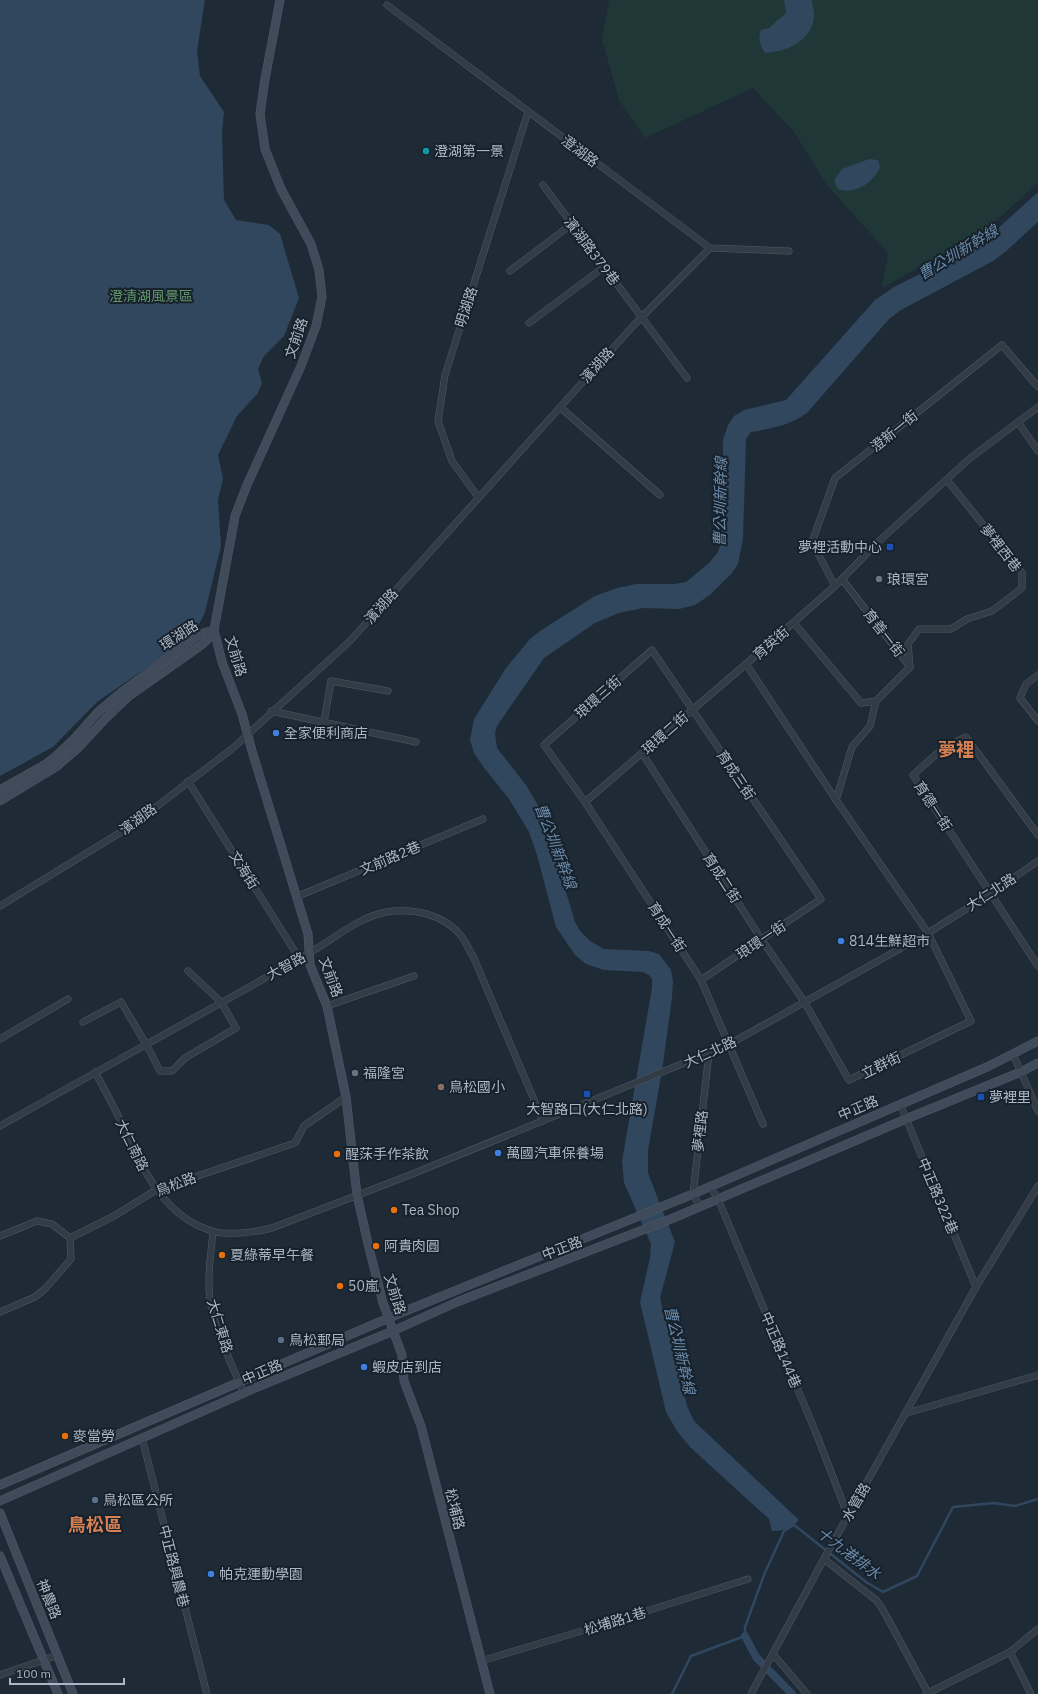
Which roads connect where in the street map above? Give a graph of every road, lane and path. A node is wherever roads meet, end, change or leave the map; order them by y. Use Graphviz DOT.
graph roads {
  1 [pos="280,0"];
  2 [pos="387,5"];
  3 [pos="528,112"];
  4 [pos="543,185"];
  5 [pos="572,224"];
  6 [pos="710,248"];
  7 [pos="789,251"];
  8 [pos="604,267"];
  9 [pos="510,271"];
  10 [pos="642,317"];
  11 [pos="529,323"];
  12 [pos="686,378"];
  13 [pos="1038,387"];
  14 [pos="560,407"];
  15 [pos="1038,407"];
  16 [pos="1018,422"];
  17 [pos="1038,451"];
  18 [pos="947,480"];
  19 [pos="660,495"];
  20 [pos="478,497"];
  21 [pos="842,579"];
  22 [pos="835,586"];
  23 [pos="794,623"];
  24 [pos="214,630"];
  25 [pos="652,650"];
  26 [pos="746,664"];
  27 [pos="910,667"];
  28 [pos="1038,676"];
  29 [pos="388,692"];
  30 [pos="876,701"];
  31 [pos="691,710"];
  32 [pos="271,711"];
  33 [pos="1038,721"];
  34 [pos="324,722"];
  35 [pos="247,734"];
  36 [pos="416,742"];
  37 [pos="544,744"];
  38 [pos="642,753"];
  39 [pos="188,781"];
  40 [pos="0,790"];
  41 [pos="836,800"];
  42 [pos="0,801"];
  43 [pos="585,802"];
  44 [pos="483,819"];
  45 [pos="1038,835"];
  46 [pos="1038,861"];
  47 [pos="990,894"];
  48 [pos="296,897"];
  49 [pos="821,899"];
  50 [pos="0,906"];
  51 [pos="928,933"];
  52 [pos="762,940"];
  53 [pos="309,954"];
  54 [pos="299,958"];
  55 [pos="1038,966"];
  56 [pos="188,972"];
  57 [pos="414,976"];
  58 [pos="701,980"];
  59 [pos="68,1000"];
  60 [pos="221,1002"];
  61 [pos="805,1002"];
  62 [pos="327,1006"];
  63 [pos="971,1021"];
  64 [pos="83,1022"];
  65 [pos="0,1039"];
  66 [pos="1038,1041"];
  67 [pos="146,1044"];
  68 [pos="728,1045"];
  69 [pos="709,1053"];
  70 [pos="1013,1054"];
  71 [pos="1038,1063"];
  72 [pos="95,1072"];
  73 [pos="1021,1072"];
  74 [pos="346,1097"];
  75 [pos="900,1104"];
  76 [pos="1038,1111"];
  77 [pos="906,1118"];
  78 [pos="543,1122"];
  79 [pos="763,1124"];
  80 [pos="0,1126"];
  81 [pos="710,1186"];
  82 [pos="1038,1186"];
  83 [pos="156,1190"];
  84 [pos="693,1194"];
  85 [pos="357,1195"];
  86 [pos="718,1199"];
  87 [pos="700,1207"];
  88 [pos="213,1232"];
  89 [pos="0,1236"];
  90 [pos="70,1238"];
  91 [pos="976,1287"];
  92 [pos="0,1312"];
  93 [pos="388,1319"];
  94 [pos="393,1331"];
  95 [pos="1038,1375"];
  96 [pos="239,1382"];
  97 [pos="244,1394"];
  98 [pos="907,1413"];
  99 [pos="142,1438"];
  100 [pos="0,1485"];
  101 [pos="0,1501"];
  102 [pos="0,1514"];
  103 [pos="848,1516"];
  104 [pos="0,1556"];
  105 [pos="825,1557"];
  106 [pos="748,1579"];
  107 [pos="1038,1629"];
  108 [pos="1010,1652"];
  109 [pos="58,1655"];
  110 [pos="771,1656"];
  111 [pos="45,1660"];
  112 [pos="481,1661"];
  113 [pos="0,1675"];
  114 [pos="58,1694"];
  115 [pos="73,1694"];
  116 [pos="207,1694"];
  117 [pos="490,1694"];
  118 [pos="750,1694"];
  119 [pos="807,1694"];
  120 [pos="927,1694"];
  121 [pos="1031,1694"];
  1 -- 24 [label="street, 文前路"];
  2 -- 3 [label="street, 澄湖路"];
  3 -- 6 [label="street, 澄湖路"];
  3 -- 20 [label="street, 明湖路"];
  4 -- 5 [label="street, 濱湖路379巷"];
  5 -- 8 [label="street, 濱湖路379巷"];
  5 -- 9 [label="street"];
  6 -- 7 [label="street"];
  6 -- 10 [label="street, 濱湖路"];
  8 -- 10 [label="street, 濱湖路379巷"];
  8 -- 11 [label="street"];
  10 -- 12 [label="street, 濱湖路379巷"];
  10 -- 14 [label="street, 濱湖路"];
  13 -- 22 [label="street, 澄新一街"];
  14 -- 19 [label="street"];
  14 -- 20 [label="street, 濱湖路"];
  15 -- 16 [label="street, 育英街"];
  16 -- 17 [label="street"];
  16 -- 18 [label="street, 育英街"];
  18 -- 21 [label="street, 育英街"];
  18 -- 27 [label="street, 夢裡西巷"];
  20 -- 32 [label="street, 濱湖路"];
  21 -- 22 [label="street, 育英街"];
  21 -- 27 [label="street, 育善一街"];
  22 -- 23 [label="street, 育英街"];
  23 -- 26 [label="street, 育英街"];
  23 -- 30 [label="street"];
  24 -- 35 [label="street, 文前路"];
  24 -- 40 [label="street, 環湖路"];
  24 -- 42 [label="street, 環湖路"];
  25 -- 31 [label="street, 育成三街"];
  25 -- 37 [label="street, 琅環三街"];
  26 -- 31 [label="street, 琅環二街"];
  26 -- 41 [label="street, 育英街"];
  27 -- 30 [label="street, 育善一街"];
  28 -- 33 [label="street"];
  29 -- 34 [label="street"];
  30 -- 41 [label="street"];
  31 -- 38 [label="street, 琅環二街"];
  31 -- 49 [label="street, 育成三街"];
  32 -- 34 [label="street"];
  32 -- 35 [label="street, 濱湖路"];
  34 -- 36 [label="street"];
  35 -- 39 [label="street, 濱湖路"];
  35 -- 48 [label="street, 文前路"];
  37 -- 43 [label="street, 育成一街"];
  38 -- 43 [label="street, 琅環二街"];
  38 -- 52 [label="street, 育成二街"];
  39 -- 50 [label="street, 濱湖路"];
  39 -- 54 [label="street, 文海街"];
  41 -- 51 [label="street, 育英街"];
  43 -- 58 [label="street, 育成一街"];
  44 -- 48 [label="street, 文前路2巷"];
  45 -- 47 [label="street, 育德一街"];
  46 -- 47 [label="street, 大仁北路"];
  47 -- 51 [label="street, 大仁北路"];
  47 -- 55 [label="street"];
  48 -- 53 [label="street, 文前路"];
  49 -- 52 [label="street, 琅環一街"];
  51 -- 61 [label="street, 大仁北路"];
  51 -- 63 [label="street, 育英街"];
  52 -- 58 [label="street, 琅環一街"];
  52 -- 61 [label="street, 育成二街"];
  53 -- 54 [label="street, 大智路"];
  53 -- 62 [label="street, 文前路"];
  53 -- 78 [label="street, 大智路"];
  54 -- 60 [label="street, 大智路"];
  56 -- 60 [label="street"];
  57 -- 62 [label="street"];
  58 -- 68 [label="street, 育成一街"];
  59 -- 65 [label="street"];
  60 -- 67 [label="street, 大智路"];
  60 -- 67 [label="street"];
  61 -- 63 [label="street, 立群街"];
  61 -- 68 [label="street, 大仁北路"];
  62 -- 74 [label="street, 文前路"];
  64 -- 67 [label="street"];
  66 -- 70 [label="street, 中正路"];
  67 -- 72 [label="street, 大智路"];
  68 -- 69 [label="street, 大仁北路"];
  68 -- 79 [label="street, 育成一街"];
  69 -- 78 [label="street, 大仁北路"];
  69 -- 84 [label="street, 夢裡路"];
  70 -- 73 [label="street"];
  70 -- 75 [label="street, 中正路"];
  71 -- 73 [label="street, 中正路"];
  72 -- 80 [label="street, 大智路"];
  72 -- 83 [label="street, 大仁南路"];
  73 -- 76 [label="street"];
  73 -- 77 [label="street, 中正路"];
  74 -- 83 [label="street, 鳥松路"];
  74 -- 85 [label="street, 文前路"];
  75 -- 77 [label="street, 中正路322巷"];
  75 -- 81 [label="street, 中正路"];
  77 -- 86 [label="street, 中正路"];
  77 -- 91 [label="street, 中正路322巷"];
  78 -- 85 [label="street, 大仁北路"];
  81 -- 84 [label="street, 中正路"];
  81 -- 86 [label="street, 中正路144巷"];
  82 -- 91 [label="street, 水管路"];
  83 -- 88 [label="street, 大仁南路"];
  83 -- 90 [label="street, 鳥松路"];
  84 -- 87 [label="street"];
  84 -- 93 [label="street, 中正路"];
  85 -- 88 [label="street, 大仁南路"];
  85 -- 93 [label="street, 文前路"];
  86 -- 87 [label="street, 中正路"];
  86 -- 103 [label="street, 中正路144巷"];
  87 -- 94 [label="street, 中正路"];
  88 -- 96 [label="street, 大仁東路"];
  89 -- 90 [label="street"];
  90 -- 92 [label="street"];
  91 -- 98 [label="street, 水管路"];
  93 -- 94 [label="street, 文前路"];
  93 -- 96 [label="street, 中正路"];
  94 -- 97 [label="street, 中正路"];
  94 -- 112 [label="street, 松埔路"];
  95 -- 98 [label="street"];
  96 -- 97 [label="street, 大仁東路"];
  96 -- 100 [label="street, 中正路"];
  97 -- 99 [label="street, 中正路"];
  98 -- 103 [label="street, 水管路"];
  99 -- 101 [label="street, 中正路"];
  99 -- 116 [label="street, 中正路興農巷"];
  102 -- 109 [label="street, 神農路"];
  103 -- 105 [label="street, 水管路"];
  104 -- 111 [label="street, 神農路"];
  105 -- 110 [label="street, 水管路"];
  105 -- 120 [label="street"];
  106 -- 112 [label="street, 松埔路1巷"];
  107 -- 108 [label="street"];
  108 -- 120 [label="street"];
  108 -- 121 [label="street"];
  109 -- 111 [label="street"];
  109 -- 115 [label="street, 神農路"];
  110 -- 118 [label="street, 水管路"];
  110 -- 119 [label="street"];
  111 -- 113 [label="street"];
  111 -- 114 [label="street, 神農路"];
  112 -- 117 [label="street, 松埔路"];
}
